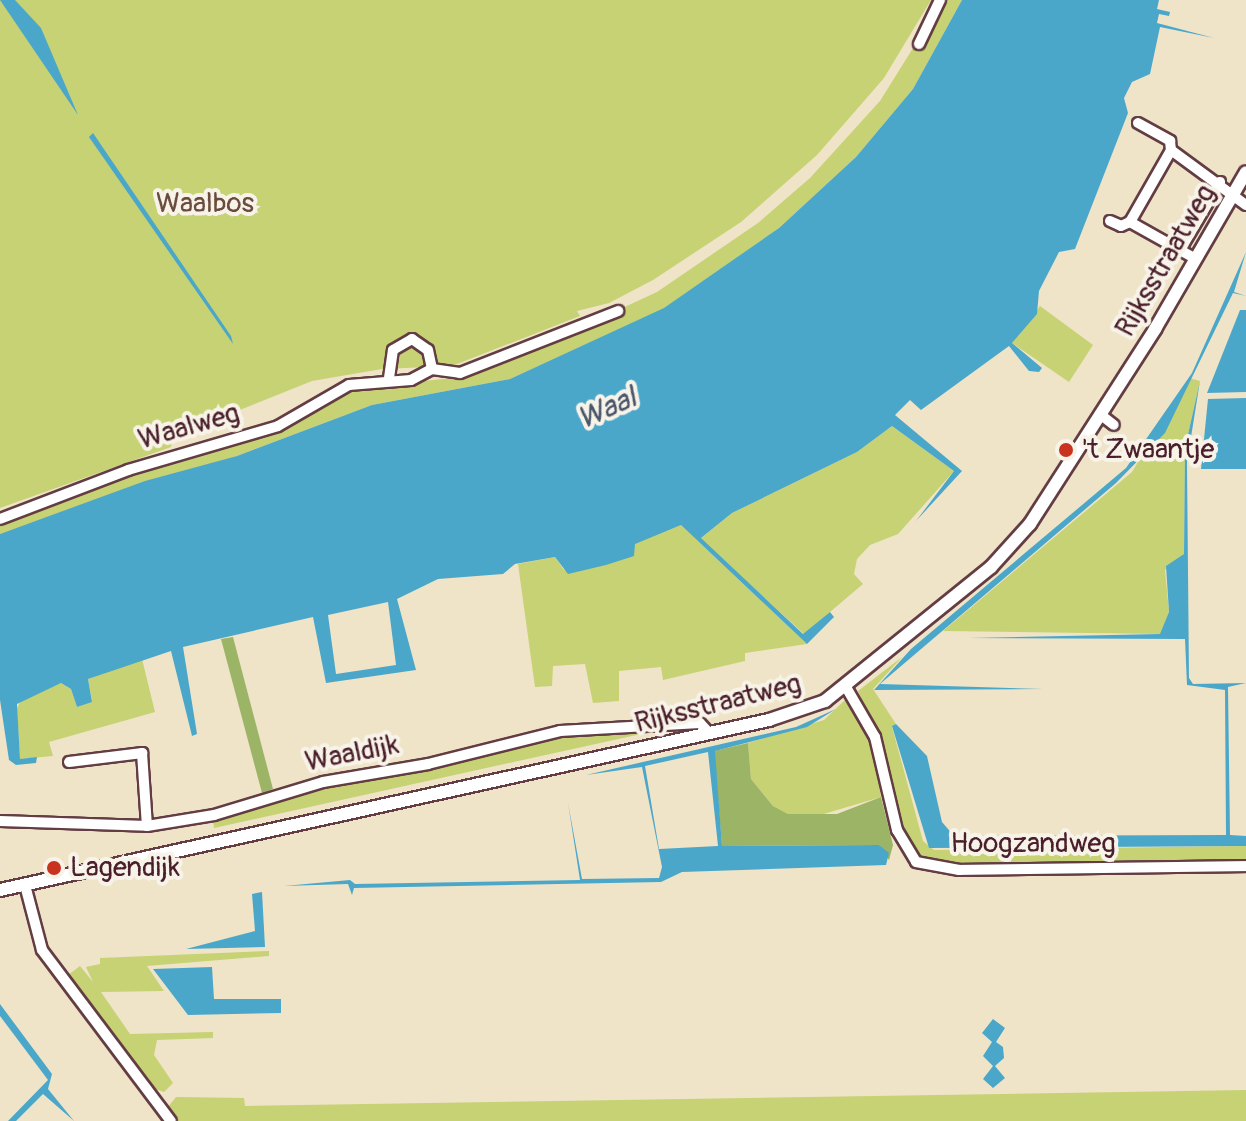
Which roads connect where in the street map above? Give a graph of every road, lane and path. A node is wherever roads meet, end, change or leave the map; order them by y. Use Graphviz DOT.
graph roads {
  1 [pos="940,0"];
  2 [pos="919,44"];
  3 [pos="1138,123"];
  4 [pos="1171,150"];
  5 [pos="1246,172"];
  6 [pos="1220,182"];
  7 [pos="1234,193"];
  8 [pos="1246,205"];
  9 [pos="1110,221"];
  10 [pos="1130,222"];
  11 [pos="1180,250"];
  12 [pos="1196,259"];
  13 [pos="618,311"];
  14 [pos="432,369"];
  15 [pos="389,378"];
  16 [pos="1101,415"];
  17 [pos="1114,425"];
  18 [pos="0,519"];
  19 [pos="846,687"];
  20 [pos="709,733"];
  21 [pos="69,762"];
  22 [pos="0,821"];
  23 [pos="147,826"];
  24 [pos="1246,866"];
  25 [pos="25,885"];
  26 [pos="0,890"];
  27 [pos="171,1121"];
  1 -- 2 [label="street"];
  3 -- 4 [label="street"];
  4 -- 6 [label="street"];
  4 -- 10 [label="street"];
  5 -- 7 [label="street, Rijksstraatweg"];
  6 -- 7 [label="street"];
  6 -- 11 [label="street"];
  7 -- 8 [label="street"];
  7 -- 12 [label="street, Rijksstraatweg"];
  9 -- 10 [label="street"];
  10 -- 11 [label="street"];
  11 -- 12 [label="street"];
  12 -- 16 [label="street, Rijksstraatweg"];
  13 -- 14 [label="street, Waalweg"];
  14 -- 15 [label="street, Waalweg"];
  14 -- 15 [label="street"];
  15 -- 18 [label="street, Waalweg"];
  16 -- 17 [label="street"];
  16 -- 19 [label="street, Rijksstraatweg"];
  19 -- 20 [label="street, Rijksstraatweg"];
  19 -- 24 [label="street, Hoogzandweg"];
  20 -- 23 [label="street, Waaldijk"];
  20 -- 25 [label="street, Rijksstraatweg"];
  21 -- 23 [label="street"];
  22 -- 23 [label="street, Waaldijk"];
  25 -- 26 [label="street, Rijksstraatweg"];
  25 -- 27 [label="street"];
}
